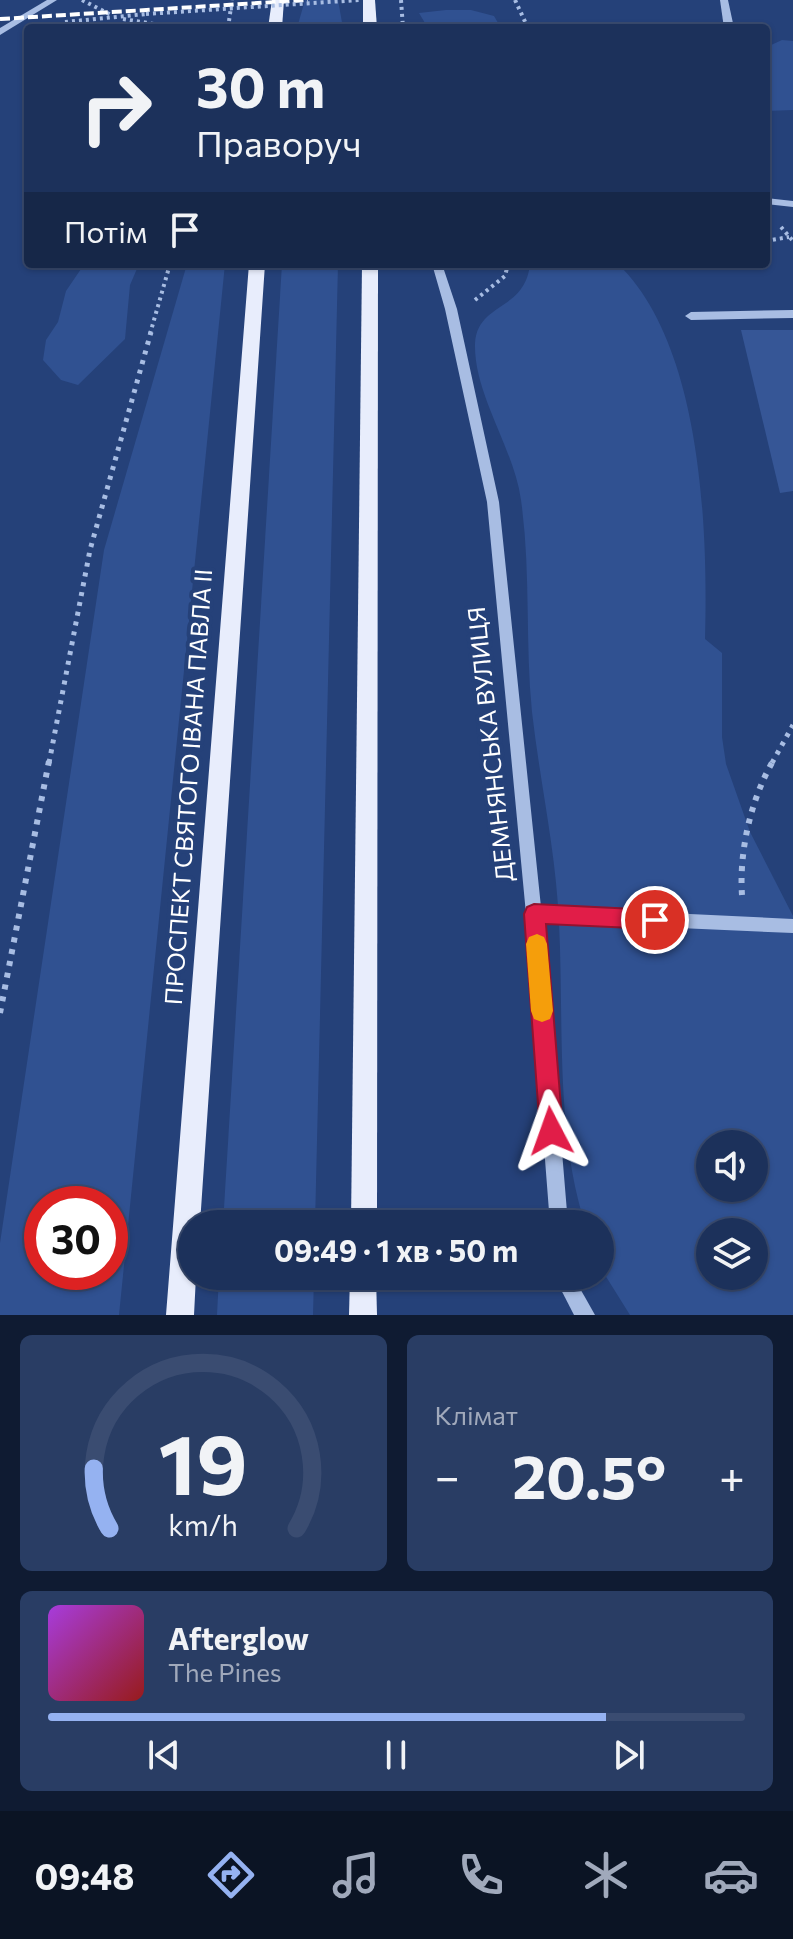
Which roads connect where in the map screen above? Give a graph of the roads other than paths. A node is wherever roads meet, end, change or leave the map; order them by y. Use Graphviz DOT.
graph roads {
  1 [pos="53,0"];
  2 [pos="278,0"];
  3 [pos="724,0"];
  4 [pos="365,3"];
  5 [pos="275,24"];
  6 [pos="369,24"];
  7 [pos="728,24"];
  8 [pos="3,30"];
  9 [pos="770,201"];
  10 [pos="793,204"];
  11 [pos="257,268"];
  12 [pos="370,268"];
  13 [pos="438,268"];
  14 [pos="793,314"];
  15 [pos="691,316"];
  16 [pos="534,914"];
  17 [pos="793,926"];
  18 [pos="364,1210"];
  19 [pos="558,1210"];
  20 [pos="363,1290"];
  21 [pos="571,1290"];
  22 [pos="180,1315"];
  23 [pos="363,1315"];
  24 [pos="585,1315"];
  1 -- 8 [label="street"];
  2 -- 5 [label="main road"];
  3 -- 7 [label="street"];
  4 -- 6 [label="main road"];
  9 -- 10 [label="street"];
  11 -- 22 [label="main road, ПРОСПЕКТ СВЯТОГО ІВАНА ПАВЛА II"];
  12 -- 18 [label="main road"];
  13 -- 16 [label="street, ДЕМНЯНСЬКА ВУЛИЦЯ"];
  14 -- 15 [label="street"];
  16 -- 17 [label="street"];
  16 -- 19 [label="street, ДЕМНЯНСЬКА ВУЛИЦЯ"];
  20 -- 23 [label="main road"];
  21 -- 24 [label="street"];
}
